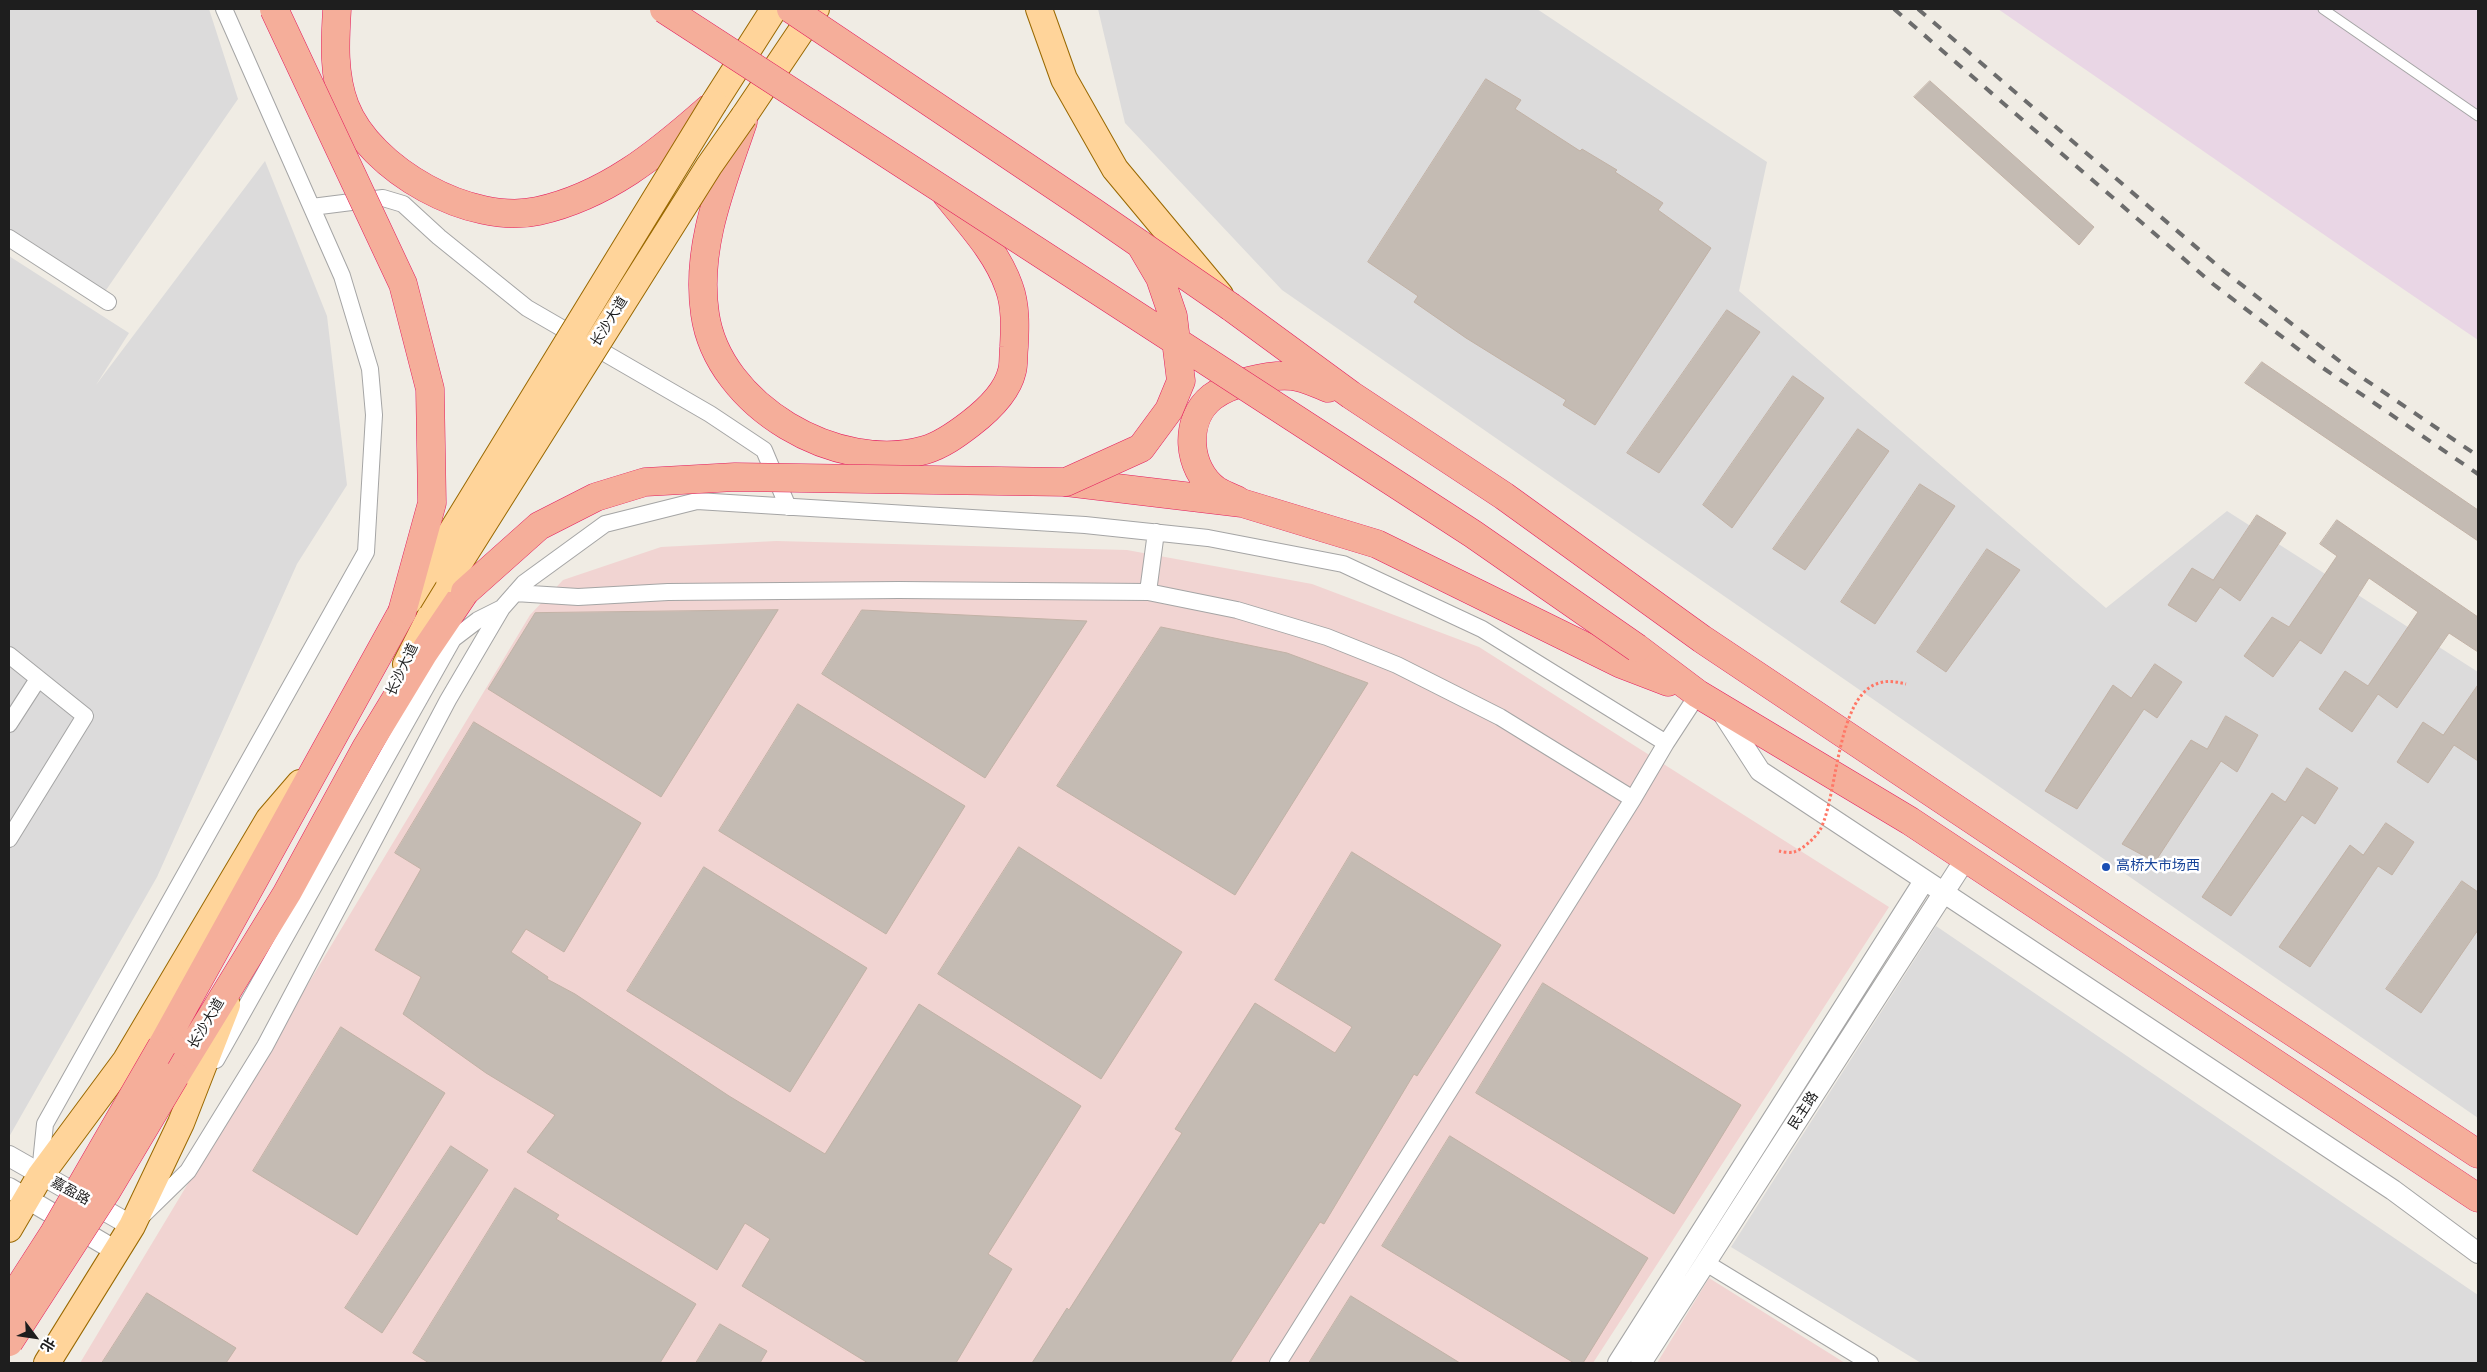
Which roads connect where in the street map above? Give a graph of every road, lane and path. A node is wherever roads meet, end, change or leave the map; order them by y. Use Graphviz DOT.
graph roads {
  1 [pos="224,9"];
  2 [pos="274,9"];
  3 [pos="337,9"];
  4 [pos="664,9"];
  5 [pos="774,9"];
  6 [pos="791,9"];
  7 [pos="816,9"];
  8 [pos="1039,9"];
  9 [pos="2323,9"];
  10 [pos="714,103"];
  11 [pos="744,116"];
  12 [pos="2478,116"];
  13 [pos="940,188"];
  14 [pos="312,207"];
  15 [pos="9,238"];
  16 [pos="1140,244"];
  17 [pos="108,302"];
  18 [pos="1231,307"];
  19 [pos="1351,395"];
  20 [pos="1066,482"];
  21 [pos="1242,503"];
  22 [pos="788,507"];
  23 [pos="1156,532"];
  24 [pos="457,585"];
  25 [pos="1148,592"];
  26 [pos="516,593"];
  27 [pos="502,608"];
  28 [pos="402,612"];
  29 [pos="9,655"];
  30 [pos="1629,656"];
  31 [pos="38,678"];
  32 [pos="1906,684"];
  33 [pos="1708,699"];
  34 [pos="9,724"];
  35 [pos="1666,743"];
  36 [pos="317,764"];
  37 [pos="378,774"];
  38 [pos="1633,799"];
  39 [pos="9,839"];
  40 [pos="1779,851"];
  41 [pos="1966,858"];
  42 [pos="1924,881"];
  43 [pos="1943,894"];
  44 [pos="256,944"];
  45 [pos="242,968"];
  46 [pos="181,1123"];
  47 [pos="2478,1154"];
  48 [pos="9,1156"];
  49 [pos="40,1176"];
  50 [pos="18,1194"];
  51 [pos="2478,1198"];
  52 [pos="132,1226"];
  53 [pos="9,1230"];
  54 [pos="116,1251"];
  55 [pos="2478,1253"];
  56 [pos="1706,1263"];
  57 [pos="9,1303"];
  58 [pos="9,1342"];
  59 [pos="47,1363"];
  60 [pos="1278,1363"];
  61 [pos="1618,1363"];
  62 [pos="1641,1363"];
  63 [pos="1870,1363"];
  1 -- 14 [label="street"];
  2 -- 28 [label="highway, 长沙大道, bridge"];
  3 -- 10 [label="highway, bridge"];
  4 -- 13 [label="highway, bridge"];
  5 -- 10 [label="main road"];
  6 -- 16 [label="highway, bridge"];
  7 -- 11 [label="main road, 长沙大道"];
  8 -- 18 [label="main road, bridge"];
  9 -- 12 [label="lane"];
  10 -- 28 [label="main road, bridge"];
  11 -- 13 [label="highway, bridge"];
  11 -- 24 [label="main road, 长沙大道, bridge"];
  13 -- 30 [label="highway, bridge"];
  14 -- 22 [label="street"];
  14 -- 49 [label="street"];
  15 -- 17 [label="street"];
  16 -- 18 [label="highway, bridge"];
  16 -- 20 [label="highway, bridge"];
  18 -- 19 [label="highway"];
  19 -- 21 [label="highway"];
  19 -- 47 [label="highway"];
  20 -- 21 [label="highway, 长沙大道"];
  20 -- 24 [label="highway, 长沙大道, bridge"];
  21 -- 30 [label="highway"];
  22 -- 23 [label="street"];
  22 -- 26 [label="street"];
  23 -- 25 [label="street"];
  23 -- 35 [label="street"];
  24 -- 44 [label="highway, 长沙大道"];
  25 -- 26 [label="street"];
  25 -- 38 [label="street"];
  26 -- 27 [label="street"];
  27 -- 37 [label="street"];
  27 -- 52 [label="street"];
  28 -- 36 [label="highway, 长沙大道"];
  29 -- 31 [label="street"];
  30 -- 33 [label="highway"];
  31 -- 34 [label="street"];
  31 -- 39 [label="street"];
  32 -- 40 [label="path, bridge"];
  33 -- 35 [label="street"];
  33 -- 41 [label="highway"];
  33 -- 42 [label="street"];
  35 -- 38 [label="street"];
  36 -- 49 [label="main road"];
  36 -- 57 [label="highway, 长沙大道, bridge"];
  37 -- 44 [label="street"];
  37 -- 46 [label="street"];
  38 -- 60 [label="street"];
  41 -- 43 [label="street, 民主路"];
  41 -- 51 [label="highway"];
  42 -- 43 [label="street"];
  42 -- 61 [label="street, 民主路"];
  43 -- 55 [label="street"];
  43 -- 56 [label="street, 民主路"];
  44 -- 45 [label="highway, 长沙大道"];
  45 -- 46 [label="main road"];
  45 -- 58 [label="highway, 长沙大道, bridge"];
  46 -- 52 [label="main road"];
  48 -- 49 [label="street, 嘉盈路"];
  49 -- 50 [label="main road"];
  49 -- 52 [label="street, 嘉盈路"];
  50 -- 53 [label="main road"];
  50 -- 54 [label="street, 嘉盈路"];
  52 -- 54 [label="main road"];
  54 -- 59 [label="main road"];
  56 -- 62 [label="street, 民主路"];
  56 -- 63 [label="street"];
}
